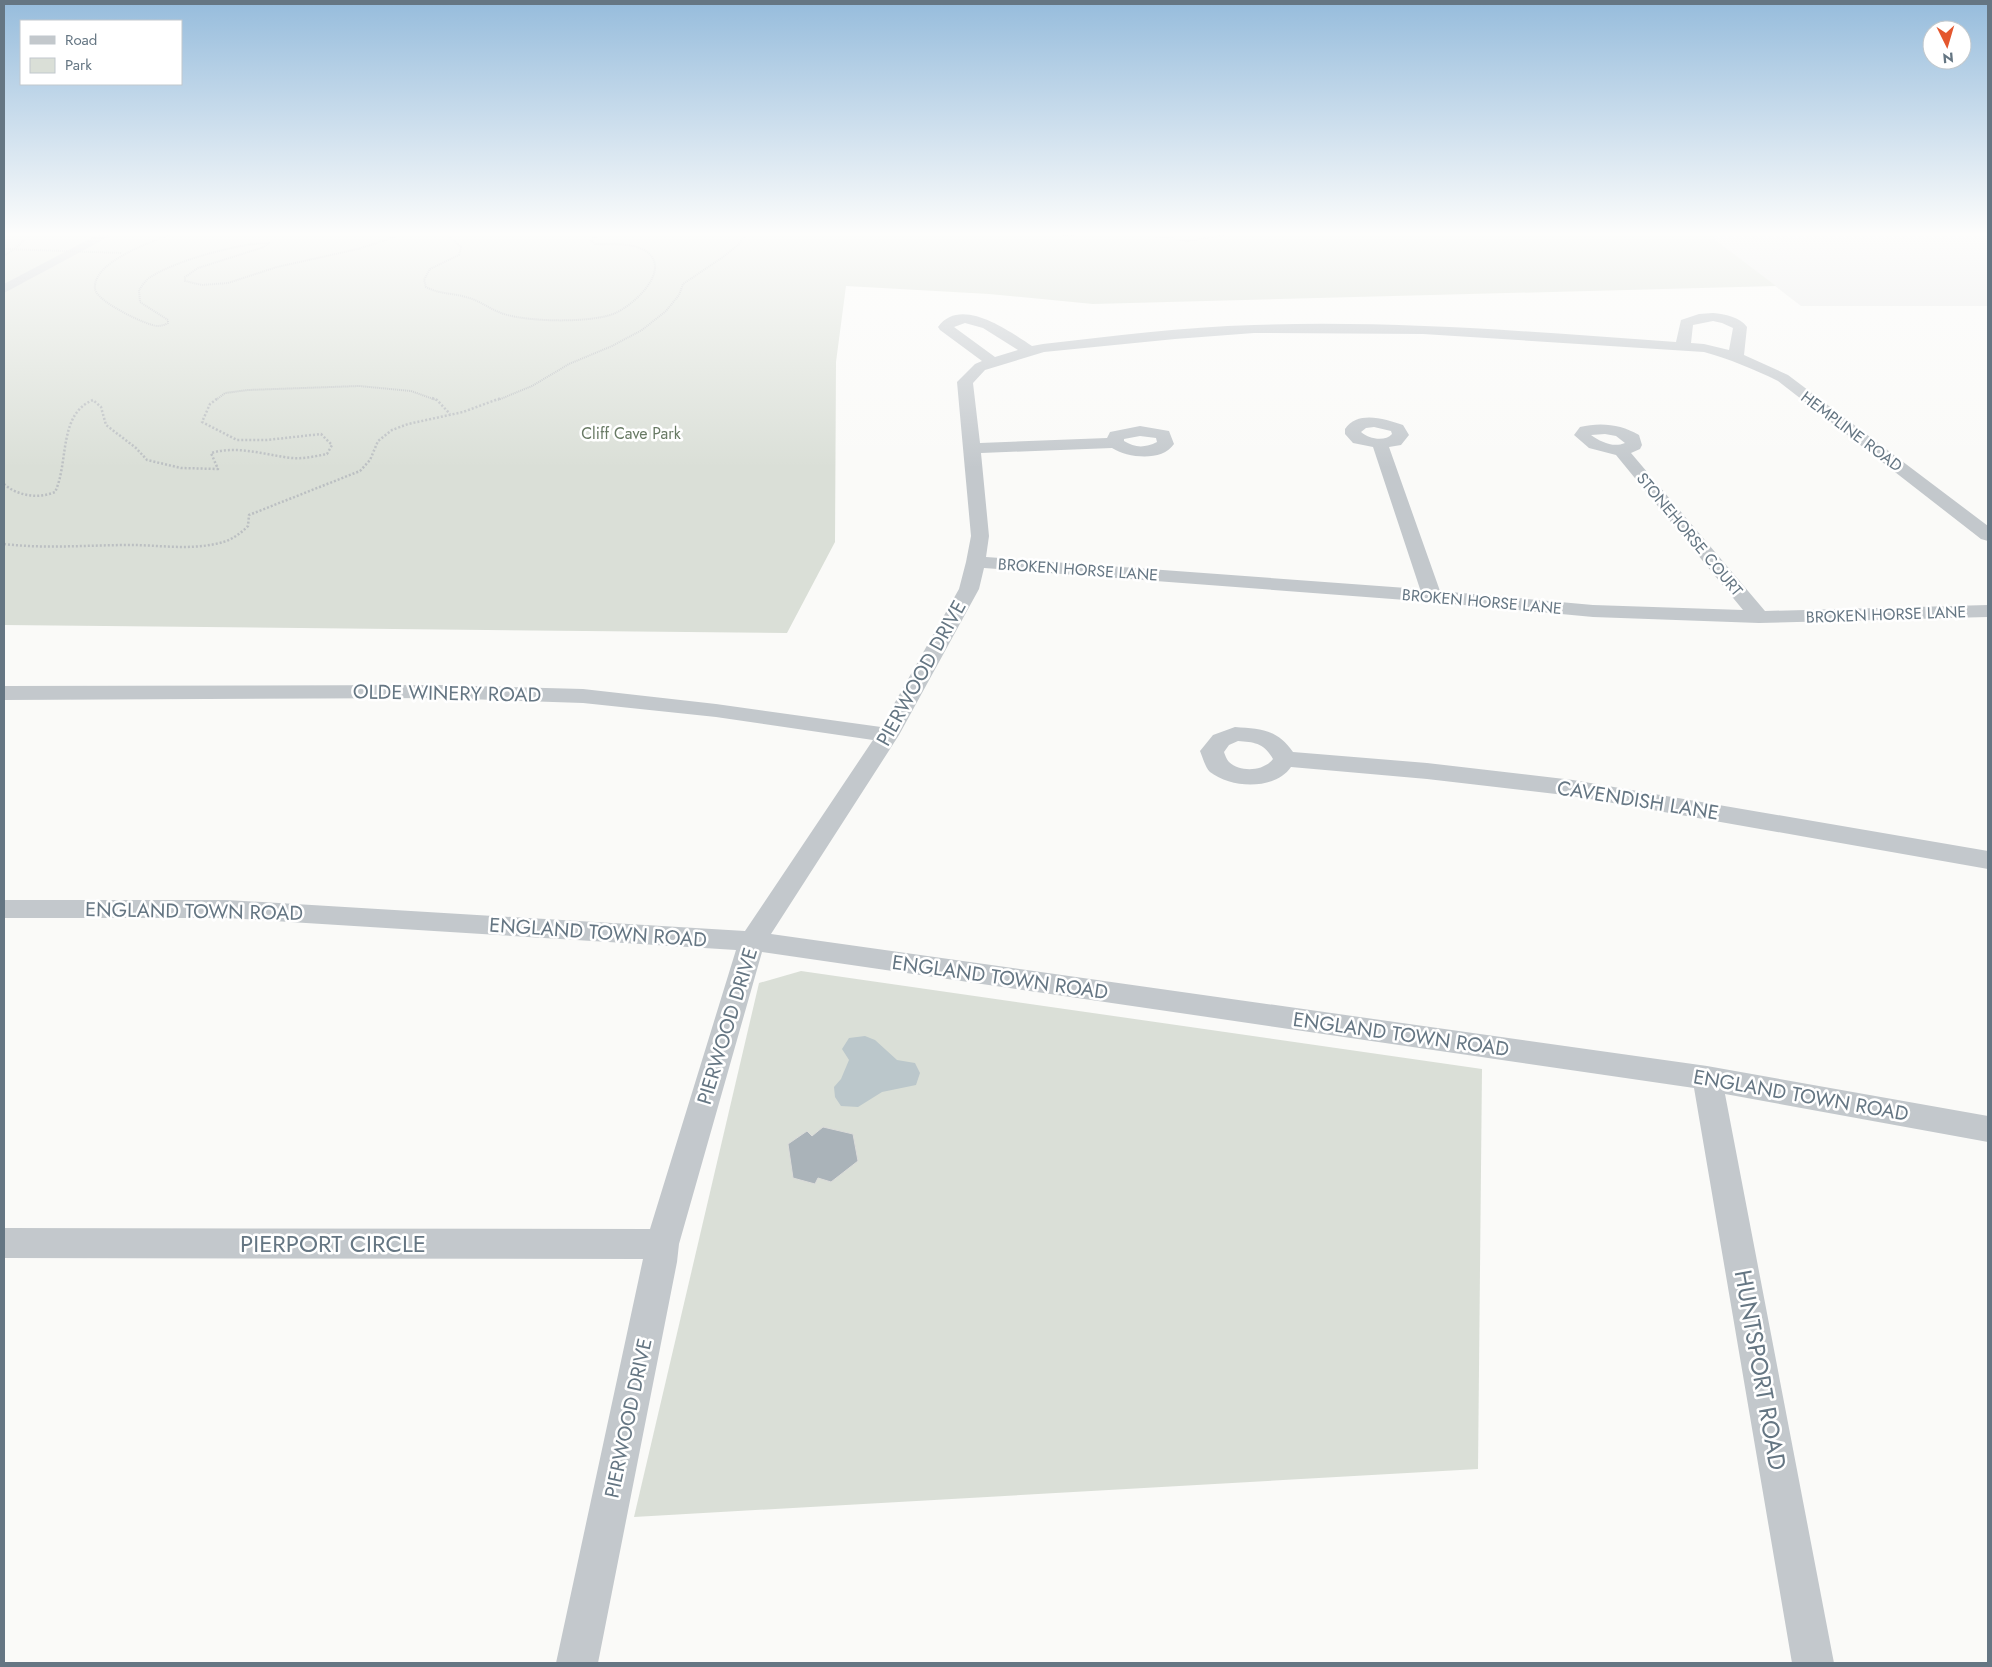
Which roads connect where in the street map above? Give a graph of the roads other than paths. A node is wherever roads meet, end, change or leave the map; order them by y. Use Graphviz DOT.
graph roads {
  1 [pos="1694,347"];
  2 [pos="1029,351"];
  3 [pos="1736,356"];
  4 [pos="993,362"];
  5 [pos="1115,443"];
  6 [pos="1380,444"];
  7 [pos="972,448"];
  8 [pos="1621,451"];
  9 [pos="1988,535"];
  10 [pos="976,562"];
  11 [pos="1432,596"];
  12 [pos="1988,611"];
  13 [pos="1759,617"];
  14 [pos="4,693"];
  15 [pos="888,735"];
  16 [pos="1285,759"];
  17 [pos="1988,860"];
  18 [pos="4,909"];
  19 [pos="752,941"];
  20 [pos="1707,1078"];
  21 [pos="1988,1129"];
  22 [pos="4,1244"];
  23 [pos="662,1244"];
  24 [pos="577,1663"];
  25 [pos="1813,1663"];
  1 -- 2 [label="street, PIERWOOD DRIVE"];
  1 -- 3 [label="street, HEMPLINE ROAD"];
  1 -- 3 [label="street"];
  2 -- 4 [label="street, PIERWOOD DRIVE"];
  2 -- 4 [label="street"];
  3 -- 9 [label="street, HEMPLINE ROAD"];
  4 -- 7 [label="street, PIERWOOD DRIVE"];
  5 -- 7 [label="street"];
  6 -- 11 [label="street"];
  7 -- 10 [label="street, PIERWOOD DRIVE"];
  8 -- 13 [label="street, STONEHORSE COURT"];
  10 -- 11 [label="street, BROKEN HORSE LANE"];
  10 -- 15 [label="street, PIERWOOD DRIVE"];
  11 -- 13 [label="street, BROKEN HORSE LANE"];
  12 -- 13 [label="street, BROKEN HORSE LANE"];
  14 -- 15 [label="street, OLDE WINERY ROAD"];
  15 -- 19 [label="street, PIERWOOD DRIVE"];
  16 -- 17 [label="street, CAVENDISH LANE"];
  18 -- 19 [label="street, ENGLAND TOWN ROAD"];
  19 -- 20 [label="street, ENGLAND TOWN ROAD"];
  19 -- 23 [label="street, PIERWOOD DRIVE"];
  20 -- 21 [label="street, ENGLAND TOWN ROAD"];
  20 -- 25 [label="street, HUNTSPORT ROAD"];
  22 -- 23 [label="street, PIERPORT CIRCLE"];
  23 -- 24 [label="street, PIERWOOD DRIVE"];
}
